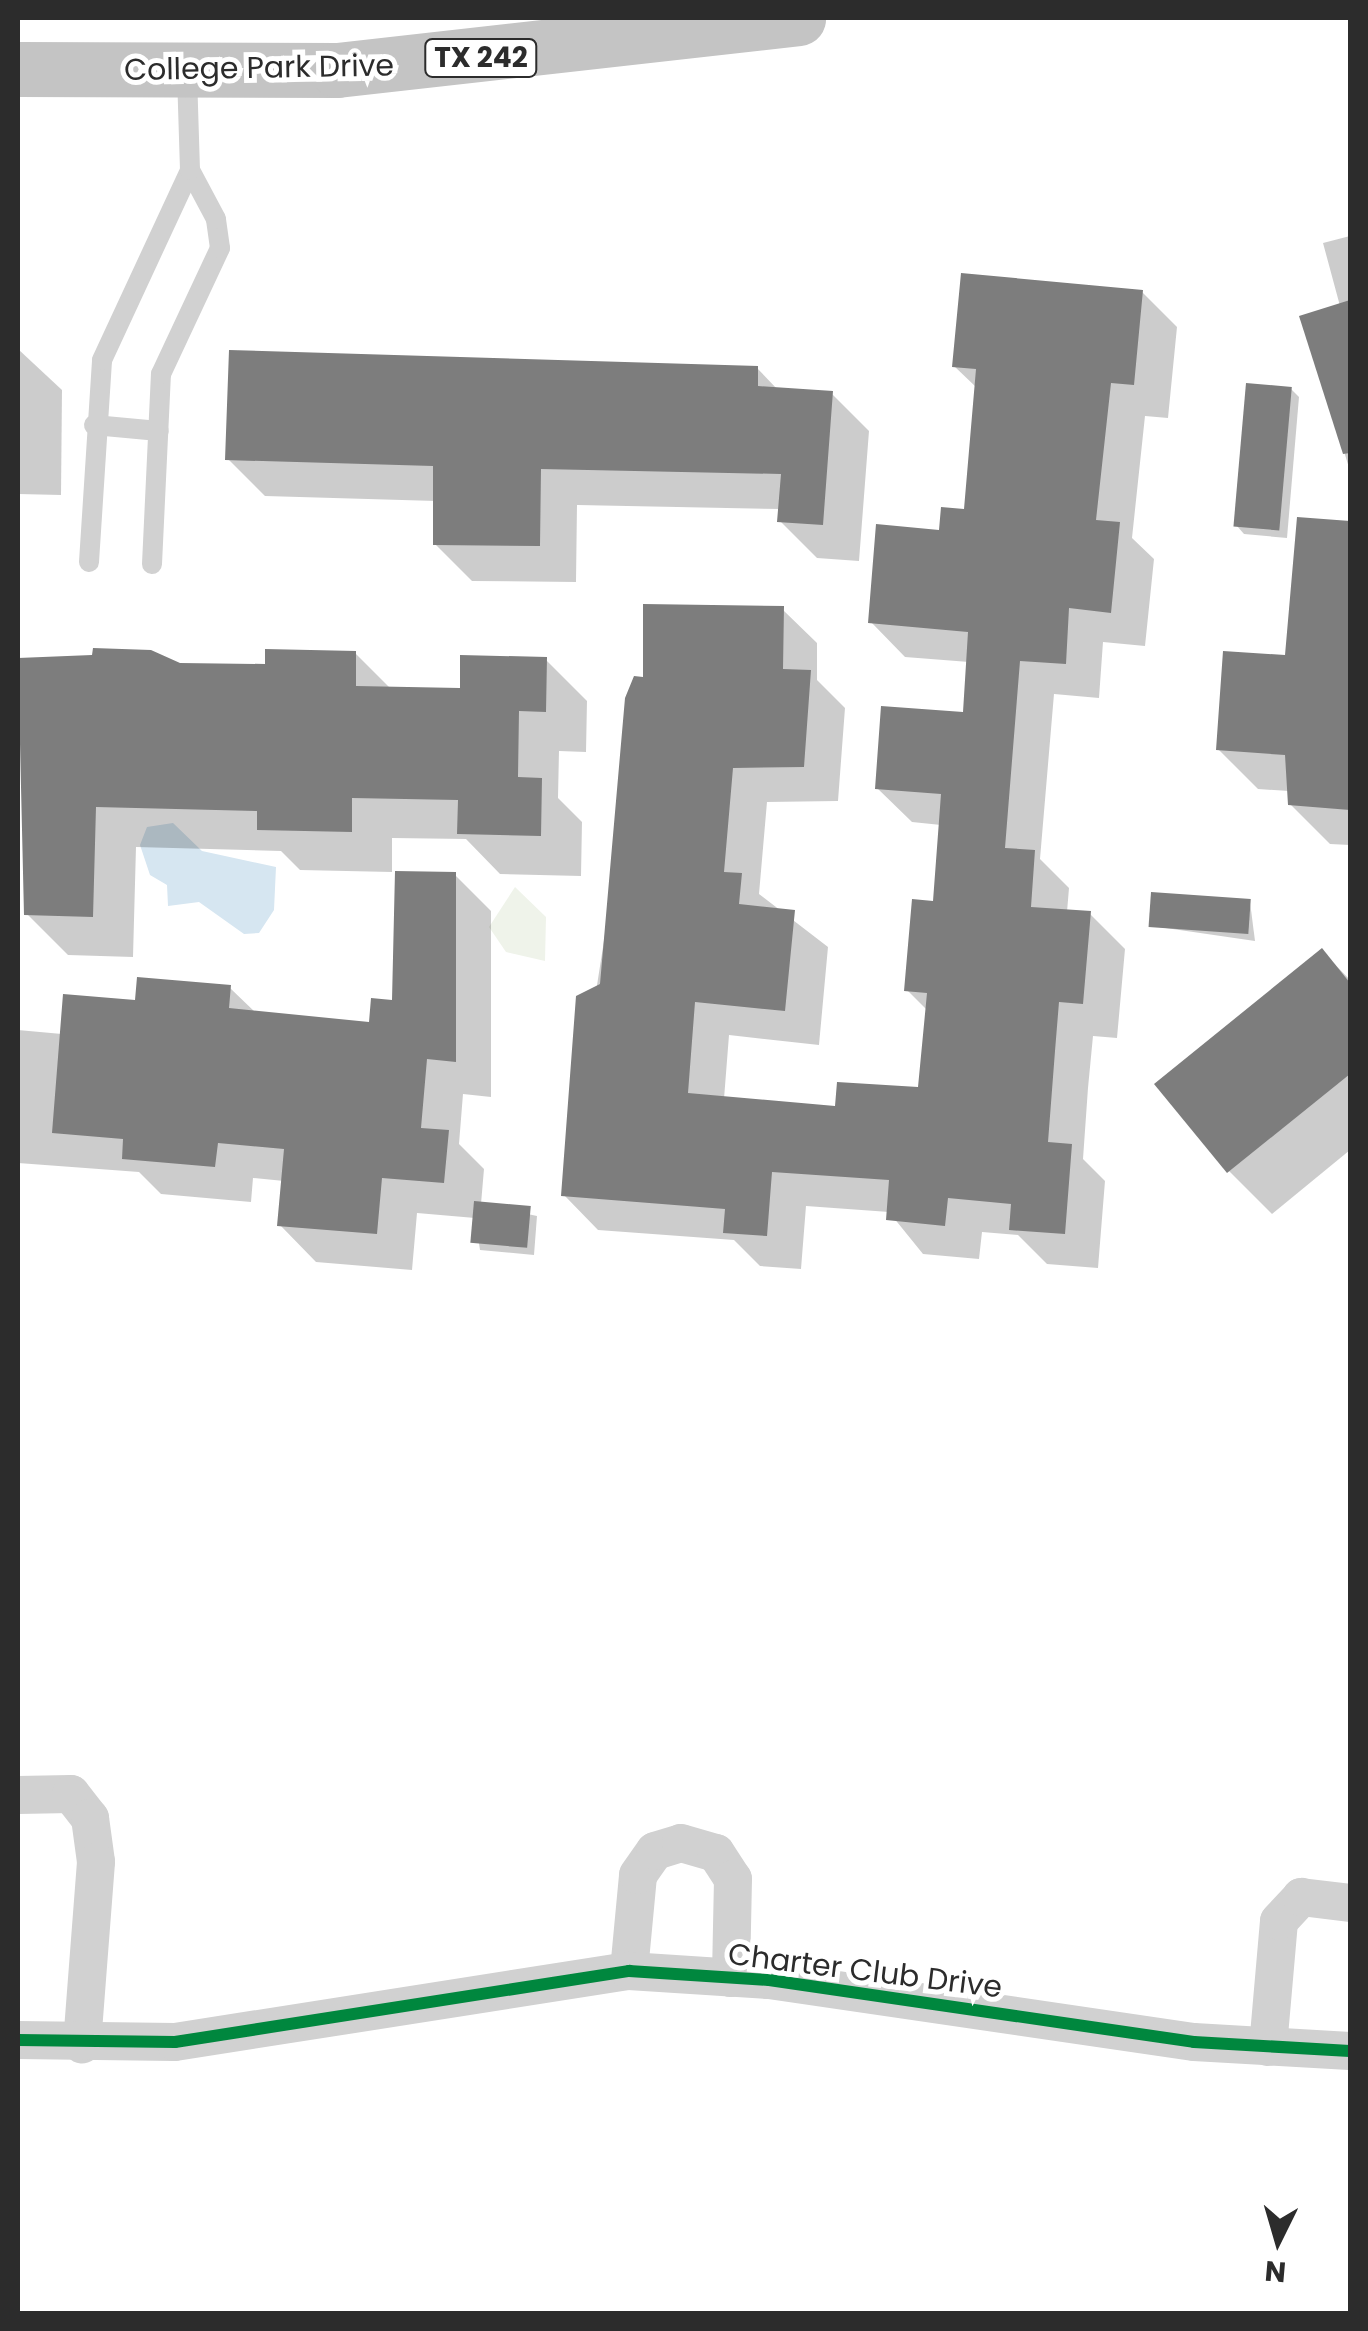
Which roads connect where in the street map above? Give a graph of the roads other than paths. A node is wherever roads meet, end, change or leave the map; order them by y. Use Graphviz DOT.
graph roads {
  1 [pos="798,18"];
  2 [pos="742,22"];
  3 [pos="18,70"];
  4 [pos="188,72"];
  5 [pos="190,170"];
  6 [pos="94,426"];
  7 [pos="158,431"];
  8 [pos="89,562"];
  9 [pos="152,564"];
  10 [pos="18,1795"];
  11 [pos="1350,1903"];
  12 [pos="629,1971"];
  13 [pos="731,1978"];
  14 [pos="18,2040"];
  15 [pos="82,2044"];
  16 [pos="1268,2047"];
  17 [pos="1350,2052"];
  1 -- 2 [label="main road, College Park Drive / TX 242"];
  2 -- 4 [label="main road, College Park Drive / TX 242"];
  3 -- 4 [label="main road, College Park Drive / TX 242"];
  4 -- 5 [label="lane"];
  5 -- 6 [label="lane"];
  5 -- 7 [label="lane"];
  6 -- 7 [label="lane"];
  6 -- 8 [label="lane"];
  7 -- 9 [label="lane"];
  10 -- 15 [label="street"];
  11 -- 16 [label="street"];
  12 -- 13 [label="street, Charter Club Drive"];
  12 -- 13 [label="street"];
  12 -- 15 [label="street, Charter Club Drive"];
  13 -- 16 [label="street, Charter Club Drive"];
  14 -- 15 [label="street, Charter Club Drive"];
  16 -- 17 [label="street, Charter Club Drive"];
}
